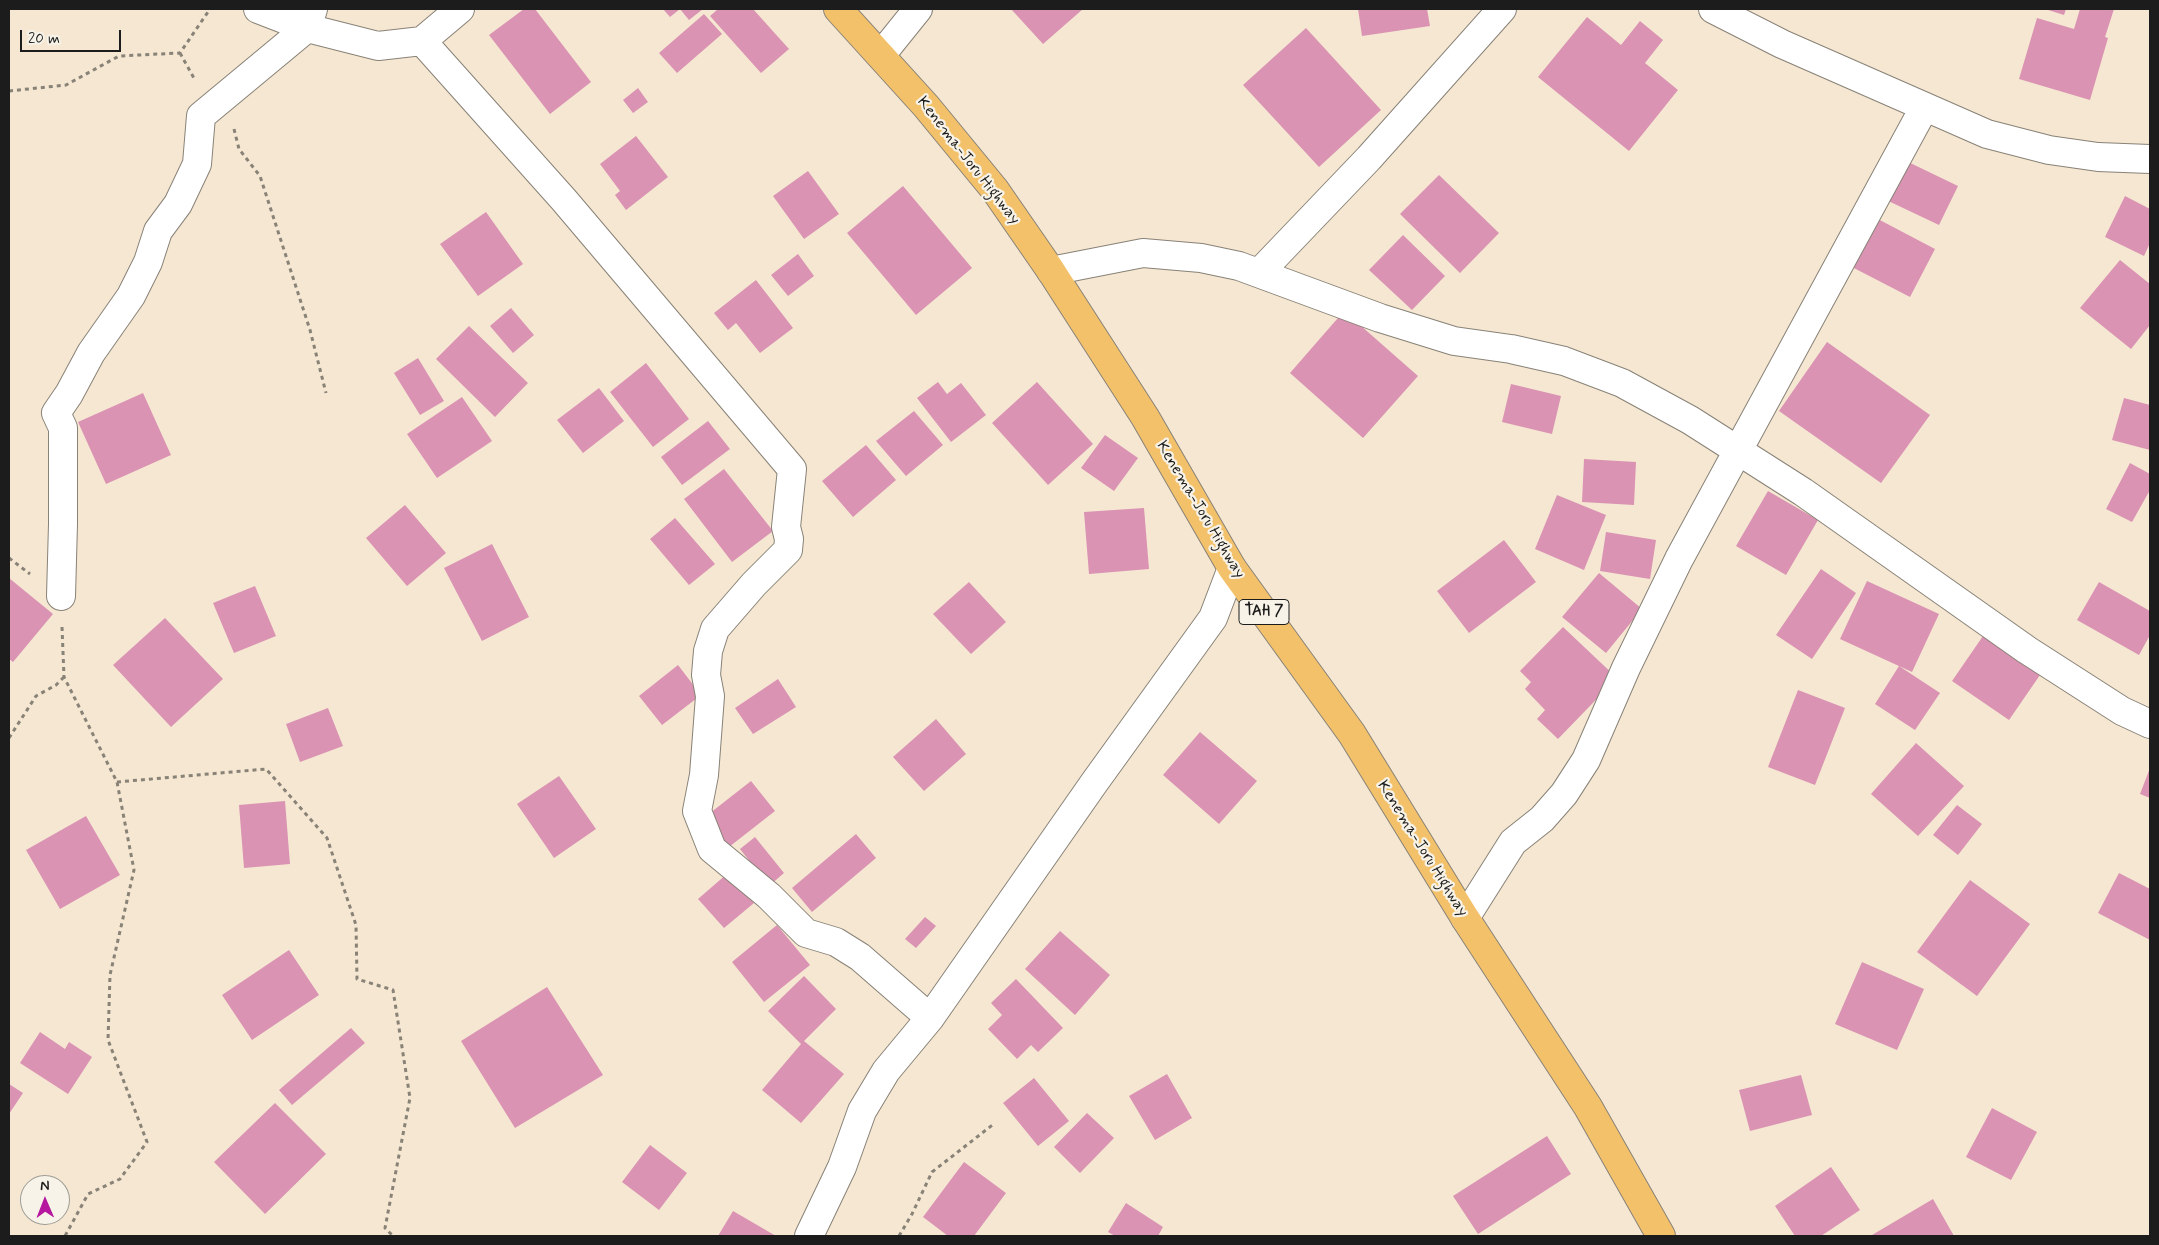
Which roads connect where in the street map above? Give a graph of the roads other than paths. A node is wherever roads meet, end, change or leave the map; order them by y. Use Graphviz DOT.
graph roads {
  1 [pos="258,9"];
  2 [pos="460,9"];
  3 [pos="838,9"];
  4 [pos="918,9"];
  5 [pos="1502,9"];
  6 [pos="1713,9"];
  7 [pos="310,18"];
  8 [pos="422,41"];
  9 [pos="881,55"];
  10 [pos="1924,108"];
  11 [pos="2150,159"];
  12 [pos="1051,271"];
  13 [pos="1259,273"];
  14 [pos="1738,450"];
  15 [pos="1232,568"];
  16 [pos="61,596"];
  17 [pos="2150,724"];
  18 [pos="1465,918"];
  19 [pos="930,1018"];
  20 [pos="809,1236"];
  21 [pos="1661,1236"];
  1 -- 7 [label="street"];
  2 -- 8 [label="street"];
  3 -- 9 [label="highway, Kenema-Joru Highway / TAH 7"];
  4 -- 9 [label="street"];
  5 -- 13 [label="street"];
  6 -- 10 [label="street"];
  7 -- 8 [label="street"];
  7 -- 16 [label="street"];
  8 -- 19 [label="street"];
  9 -- 12 [label="highway, Kenema-Joru Highway / TAH 7"];
  10 -- 11 [label="street"];
  10 -- 14 [label="street"];
  12 -- 13 [label="street"];
  12 -- 15 [label="highway, Kenema-Joru Highway / TAH 7"];
  13 -- 14 [label="street"];
  14 -- 17 [label="street"];
  14 -- 18 [label="street"];
  15 -- 18 [label="highway, Kenema-Joru Highway / TAH 7"];
  15 -- 19 [label="street"];
  18 -- 21 [label="highway, Kenema-Joru Highway / TAH 7"];
  19 -- 20 [label="street"];
}
